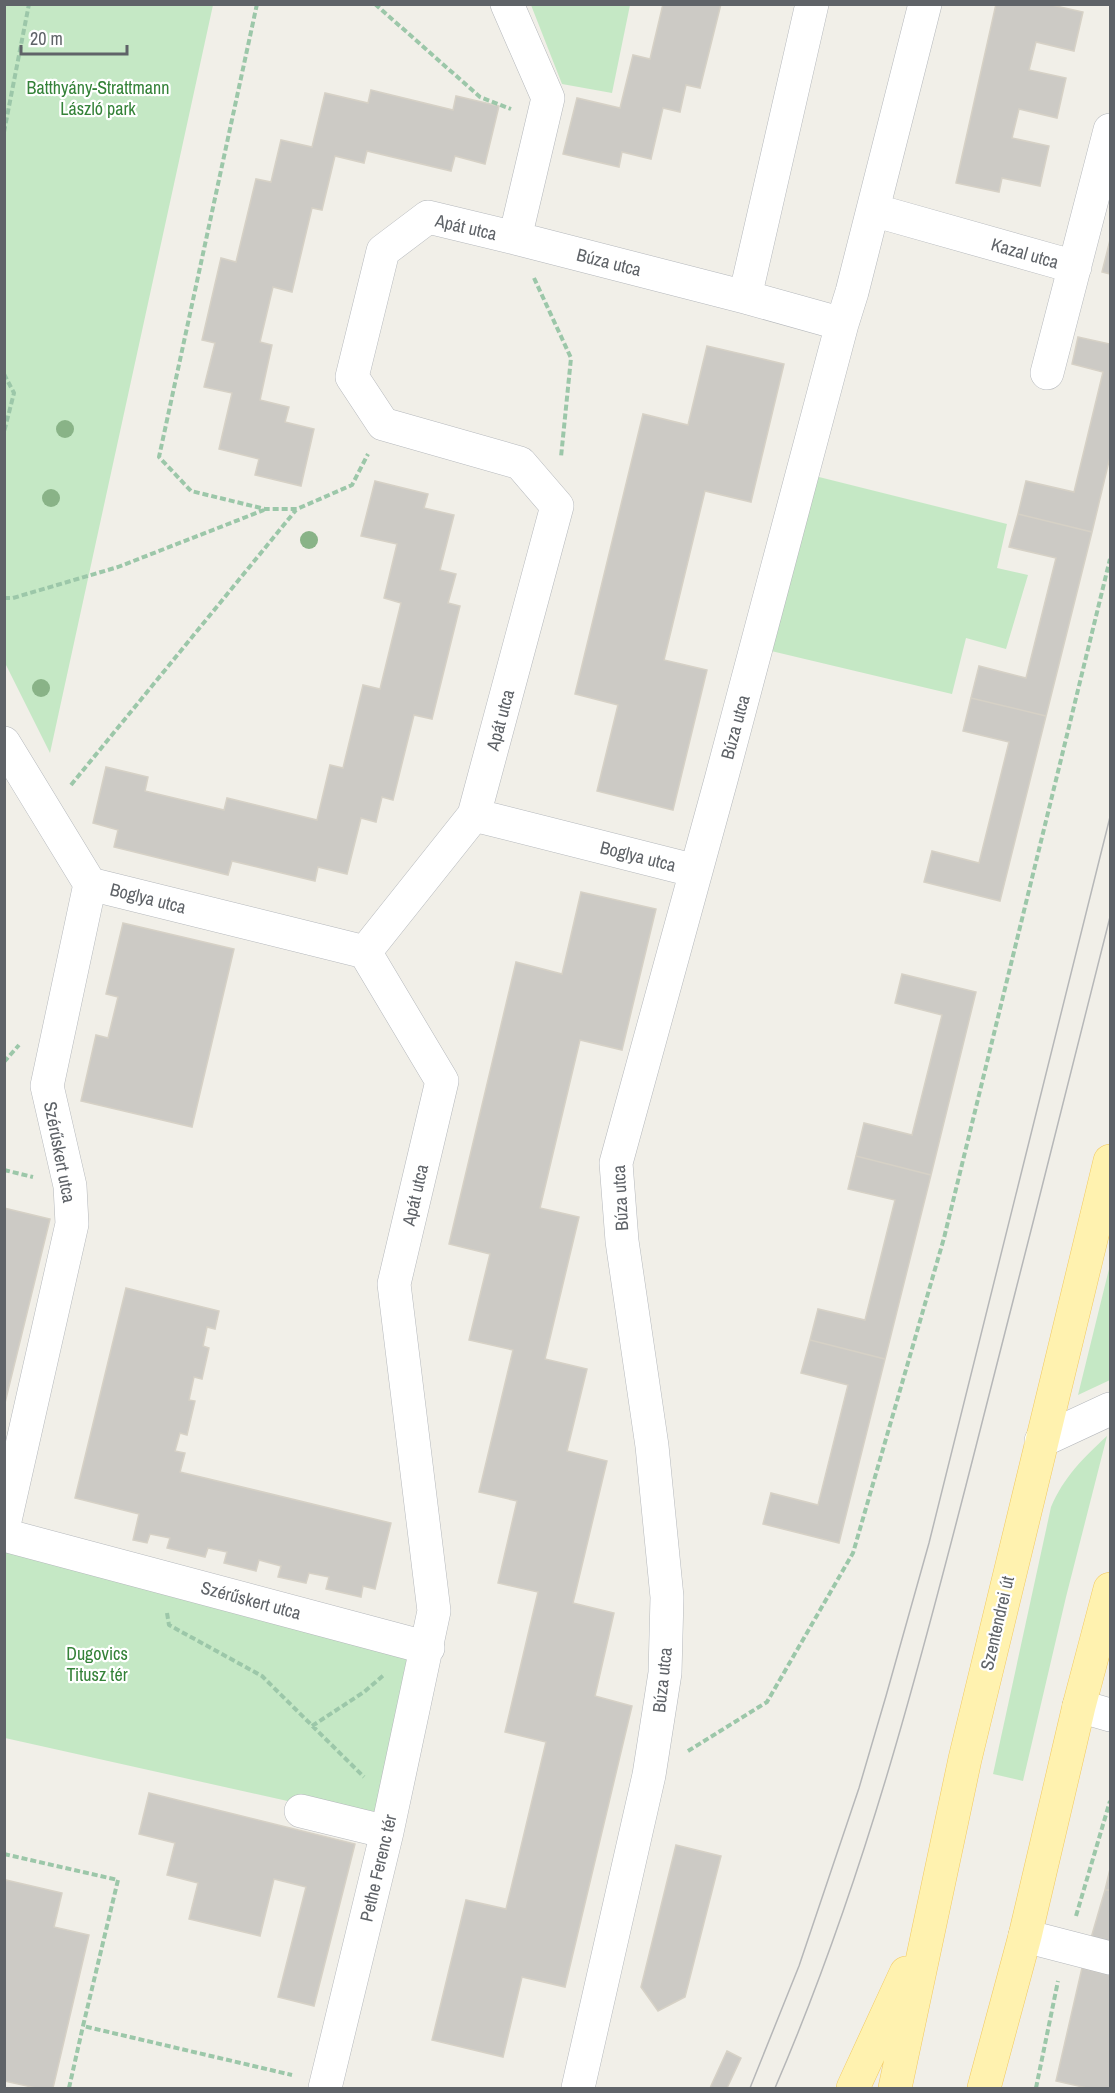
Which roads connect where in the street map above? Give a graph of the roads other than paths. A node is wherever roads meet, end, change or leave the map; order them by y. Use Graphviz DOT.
graph roads {
  1 [pos="507,4"];
  2 [pos="812,4"];
  3 [pos="926,4"];
  4 [pos="1110,130"];
  5 [pos="873,210"];
  6 [pos="515,238"];
  7 [pos="1075,267"];
  8 [pos="745,297"];
  9 [pos="842,324"];
  10 [pos="1047,373"];
  11 [pos="4,743"];
  12 [pos="474,816"];
  13 [pos="696,871"];
  14 [pos="90,884"];
  15 [pos="365,952"];
  16 [pos="1110,1161"];
  17 [pos="1110,1409"];
  18 [pos="1041,1441"];
  19 [pos="4,1525"];
  20 [pos="4,1536"];
  21 [pos="1110,1588"];
  22 [pos="428,1647"];
  23 [pos="1079,1706"];
  24 [pos="1110,1715"];
  25 [pos="301,1811"];
  26 [pos="387,1832"];
  27 [pos="929,1922"];
  28 [pos="1025,1936"];
  29 [pos="1110,1958"];
  30 [pos="326,2086"];
  31 [pos="578,2088"];
  32 [pos="853,2088"];
  33 [pos="895,2088"];
  34 [pos="984,2088"];
  1 -- 6 [label="street, Apát utca"];
  2 -- 8 [label="street"];
  3 -- 5 [label="street, Búza utca"];
  4 -- 7 [label="street, Kazal utca"];
  5 -- 7 [label="street, Kazal utca"];
  5 -- 9 [label="street, Búza utca"];
  6 -- 8 [label="street, Búza utca"];
  6 -- 12 [label="street, Apát utca"];
  7 -- 10 [label="street"];
  8 -- 9 [label="street, Búza utca"];
  9 -- 13 [label="street, Búza utca"];
  11 -- 14 [label="street, Boglya utca"];
  12 -- 13 [label="street, Boglya utca"];
  12 -- 15 [label="street, Apát utca"];
  13 -- 31 [label="street, Búza utca"];
  14 -- 15 [label="street, Boglya utca"];
  14 -- 19 [label="street, Szérűskert utca"];
  15 -- 22 [label="street, Apát utca"];
  16 -- 18 [label="main road, Szentendrei út"];
  17 -- 18 [label="street"];
  18 -- 27 [label="main road, Szentendrei út"];
  20 -- 22 [label="street, Szérűskert utca"];
  21 -- 23 [label="main road"];
  22 -- 26 [label="street, Pethe Ferenc tér"];
  23 -- 24 [label="street"];
  23 -- 28 [label="main road"];
  25 -- 26 [label="street"];
  26 -- 30 [label="street, Pethe Ferenc tér"];
  27 -- 32 [label="main road"];
  27 -- 33 [label="main road, Szentendrei út"];
  28 -- 29 [label="street"];
  28 -- 34 [label="main road"];
}
